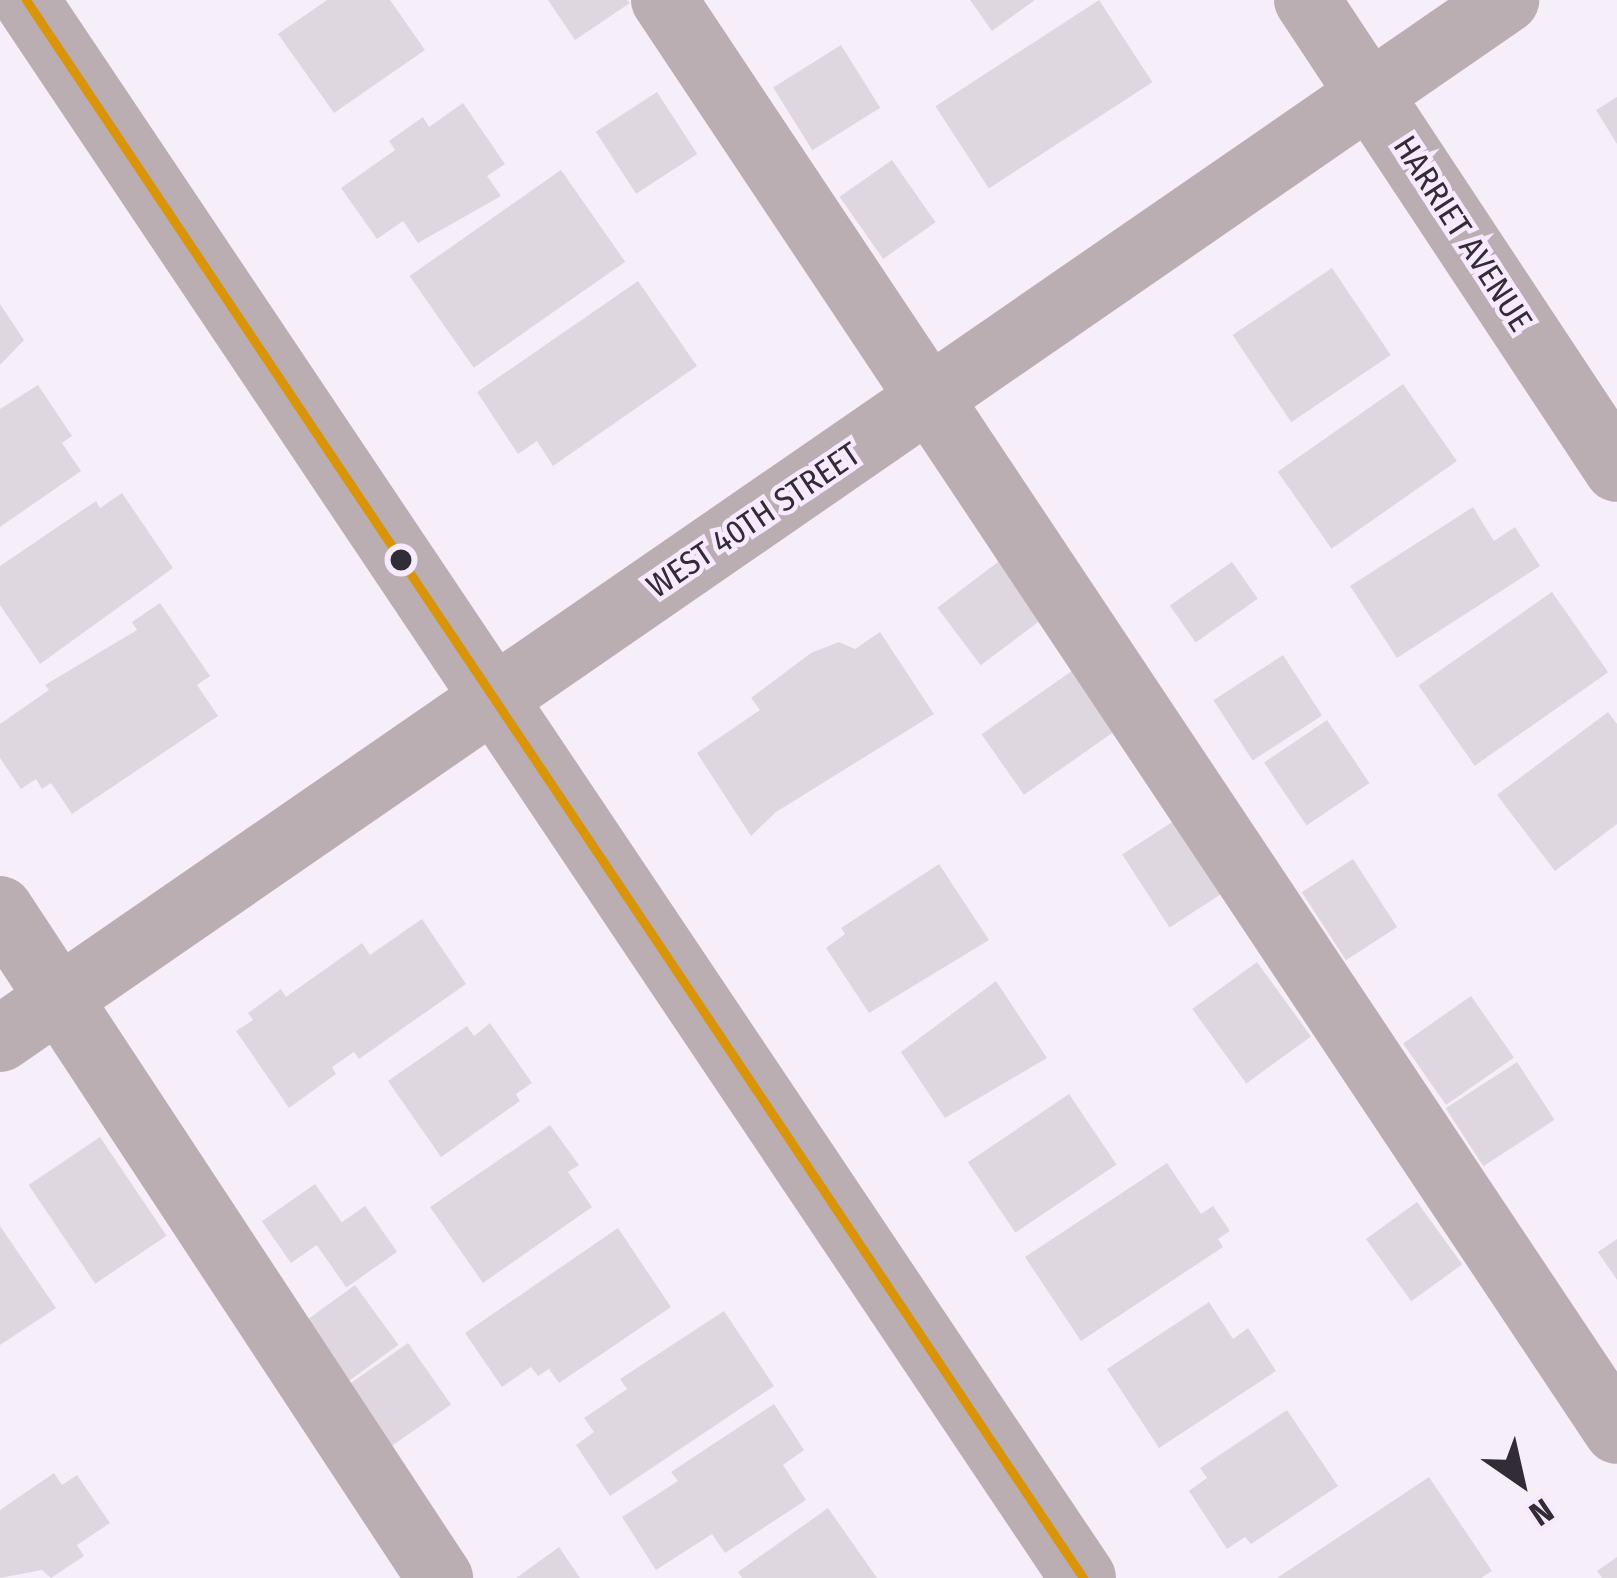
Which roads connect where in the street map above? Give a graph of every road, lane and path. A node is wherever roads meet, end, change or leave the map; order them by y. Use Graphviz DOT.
graph roads {
  1 [pos="26,0"];
  2 [pos="664,0"];
  3 [pos="1307,0"];
  4 [pos="1506,0"];
  5 [pos="1369,94"];
  6 [pos="935,398"];
  7 [pos="1617,469"];
  8 [pos="494,699"];
  9 [pos="0,910"];
  10 [pos="59,1000"];
  11 [pos="0,1039"];
  12 [pos="1617,1431"];
  13 [pos="440,1578"];
  14 [pos="1083,1578"];
  1 -- 8 [label="street"];
  2 -- 6 [label="street"];
  3 -- 5 [label="street, HARRIET AVENUE"];
  4 -- 5 [label="street, WEST 40TH STREET"];
  5 -- 6 [label="street, WEST 40TH STREET"];
  5 -- 7 [label="street, HARRIET AVENUE"];
  6 -- 8 [label="street, WEST 40TH STREET"];
  6 -- 12 [label="street"];
  8 -- 10 [label="street, WEST 40TH STREET"];
  8 -- 14 [label="street"];
  9 -- 10 [label="street"];
  10 -- 11 [label="street, WEST 40TH STREET"];
  10 -- 13 [label="street"];
}
